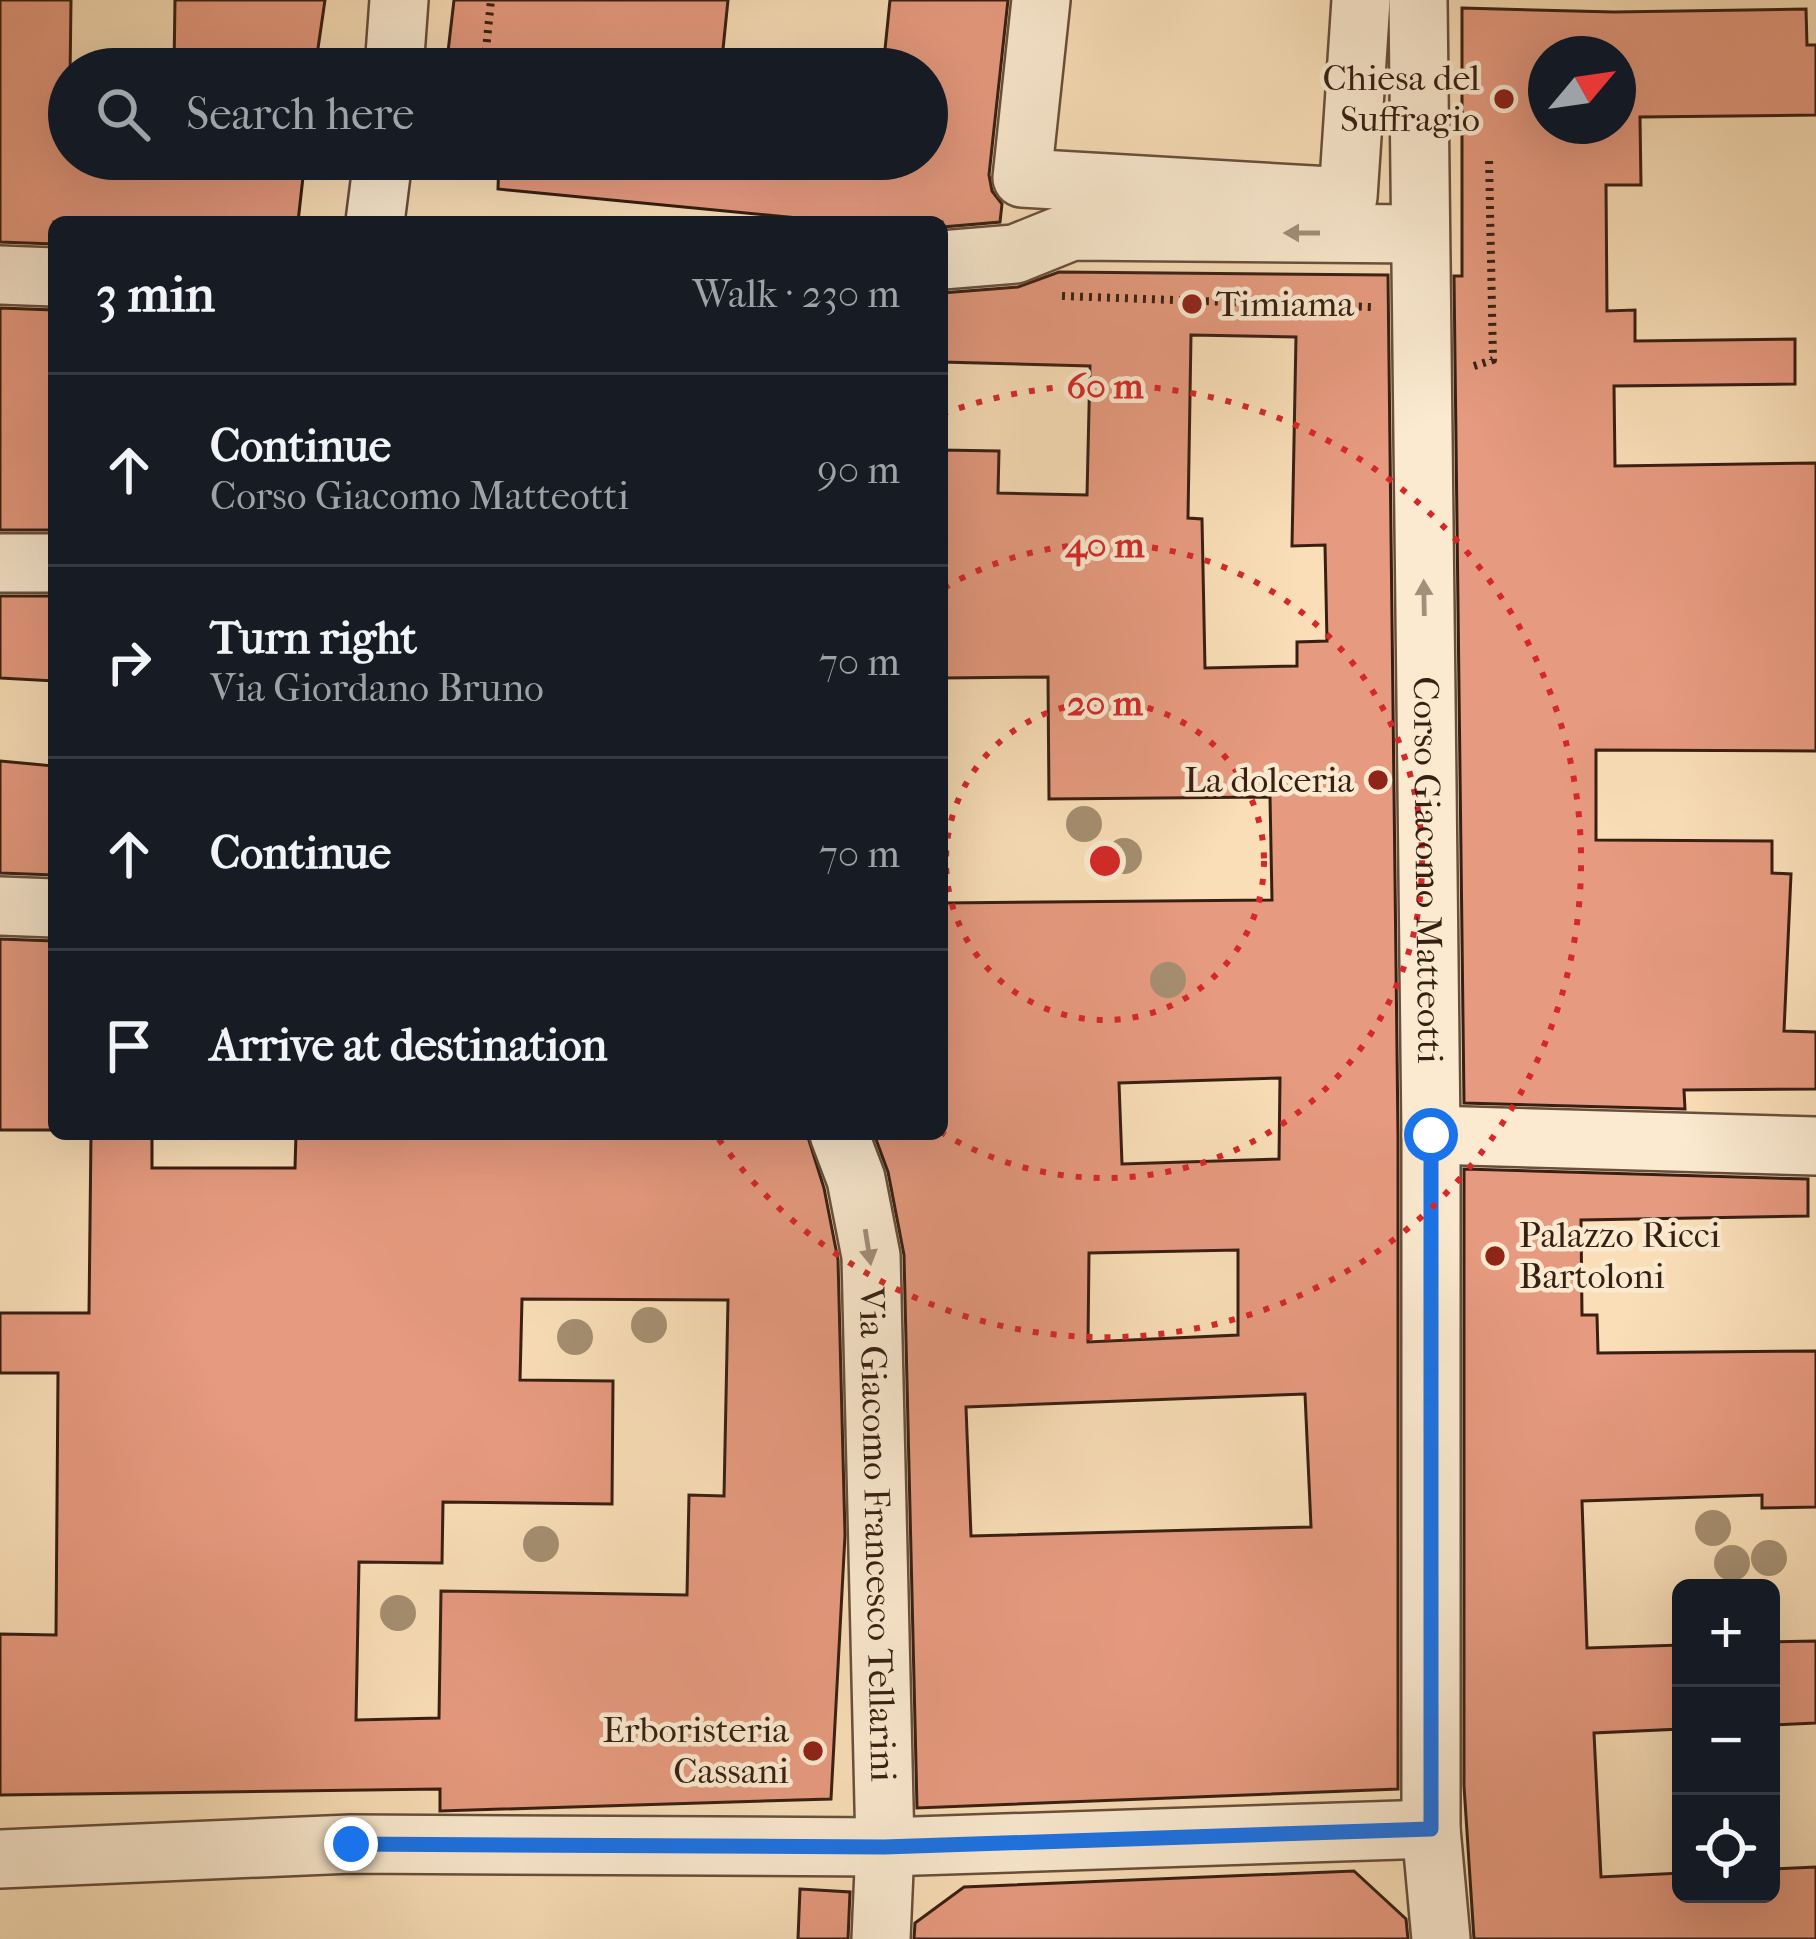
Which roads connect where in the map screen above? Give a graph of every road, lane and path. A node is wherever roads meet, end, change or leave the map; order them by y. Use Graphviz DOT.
graph roads {
  1 [pos="398,0"];
  2 [pos="490,0"];
  3 [pos="1041,0"];
  4 [pos="1360,0"];
  5 [pos="1418,0"];
  6 [pos="395,48"];
  7 [pos="486,48"];
  8 [pos="1489,158"];
  9 [pos="1022,178"];
  10 [pos="381,180"];
  11 [pos="377,216"];
  12 [pos="1419,234"];
  13 [pos="1015,254"];
  14 [pos="948,260"];
  15 [pos="0,275"];
  16 [pos="48,277"];
  17 [pos="1421,382"];
  18 [pos="0,563"];
  19 [pos="48,563"];
  20 [pos="0,906"];
  21 [pos="48,908"];
  22 [pos="1431,1135"];
  23 [pos="840,1140"];
  24 [pos="1816,1146"];
  25 [pos="1431,1829"];
  26 [pos="884,1847"];
  27 [pos="0,1859"];
  28 [pos="881,1939"];
  29 [pos="1441,1939"];
  1 -- 6 [label="street"];
  2 -- 7 [label="path"];
  3 -- 9 [label="street"];
  4 -- 9 [label="street"];
  5 -- 12 [label="street, Corso Giacomo Matteotti"];
  8 -- 17 [label="path"];
  9 -- 13 [label="street"];
  10 -- 11 [label="street"];
  12 -- 13 [label="street, one-way"];
  12 -- 17 [label="street, Corso Giacomo Matteotti"];
  13 -- 14 [label="street"];
  15 -- 16 [label="street"];
  22 -- 17 [label="street, Corso Giacomo Matteotti, one-way"];
  18 -- 19 [label="street"];
  20 -- 21 [label="street"];
  22 -- 24 [label="street"];
  22 -- 25 [label="street, Corso Giacomo Matteotti"];
  23 -- 26 [label="street, Via Giacomo Francesco Tellarini, one-way"];
  25 -- 26 [label="street"];
  25 -- 29 [label="street, Corso Giacomo Matteotti"];
  26 -- 27 [label="street"];
  26 -- 28 [label="street, Via Giacomo Francesco Tellarini"];
}
